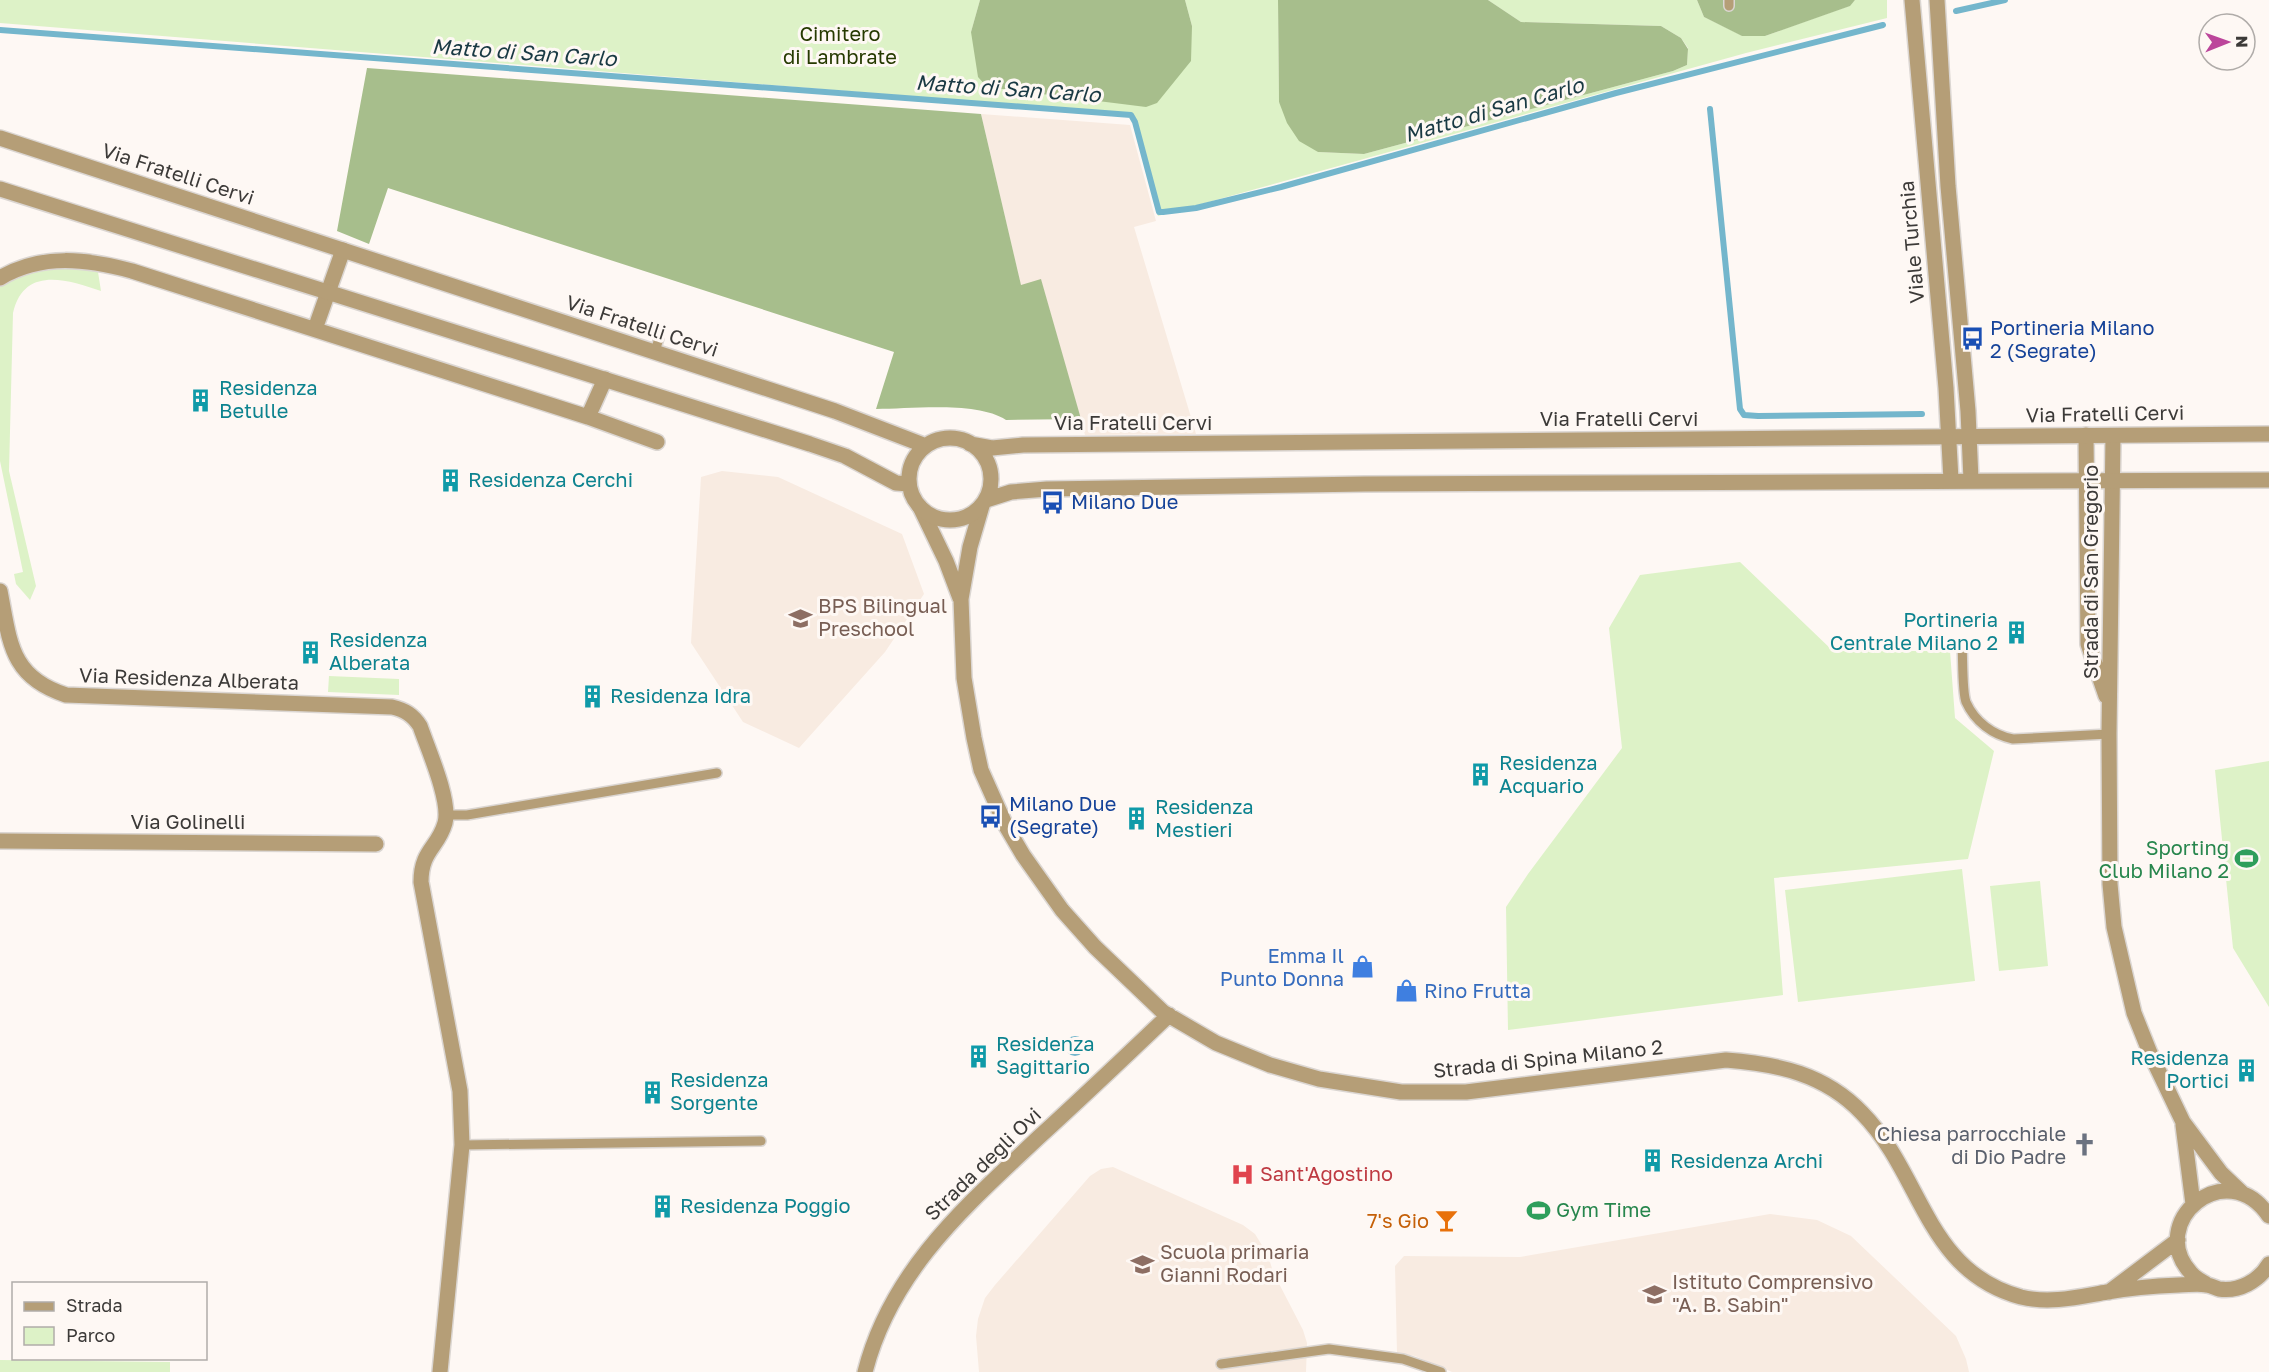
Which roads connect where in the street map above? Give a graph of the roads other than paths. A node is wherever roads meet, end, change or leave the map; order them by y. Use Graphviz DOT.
graph roads {
  1 [pos="1912,0"];
  2 [pos="1937,0"];
  3 [pos="0,138"];
  4 [pos="0,189"];
  5 [pos="343,250"];
  6 [pos="0,278"];
  7 [pos="328,292"];
  8 [pos="315,329"];
  9 [pos="604,379"];
  10 [pos="588,417"];
  11 [pos="2269,434"];
  12 [pos="2086,435"];
  13 [pos="1949,436"];
  14 [pos="2113,436"];
  15 [pos="1969,437"];
  16 [pos="657,442"];
  17 [pos="970,444"];
  18 [pos="926,446"];
  19 [pos="1951,480"];
  20 [pos="1971,480"];
  21 [pos="2087,480"];
  22 [pos="2269,480"];
  23 [pos="2112,481"];
  24 [pos="909,484"];
  25 [pos="984,503"];
  26 [pos="920,507"];
  27 [pos="0,591"];
  28 [pos="961,599"];
  29 [pos="1962,645"];
  30 [pos="2111,708"];
  31 [pos="2109,734"];
  32 [pos="717,773"];
  33 [pos="446,813"];
  34 [pos="0,841"];
  35 [pos="376,844"];
  36 [pos="1169,1015"];
  37 [pos="2183,1122"];
  38 [pos="761,1141"];
  39 [pos="462,1145"];
  40 [pos="2242,1193"];
  41 [pos="2193,1204"];
  42 [pos="2269,1216"];
  43 [pos="2178,1240"];
  44 [pos="2269,1264"];
  45 [pos="2206,1284"];
  46 [pos="2249,1284"];
  47 [pos="2269,1285"];
  48 [pos="2109,1292"];
  49 [pos="1221,1364"];
  50 [pos="440,1372"];
  51 [pos="866,1372"];
  52 [pos="1441,1372"];
  1 -- 13 [label="street, Viale Turchia"];
  2 -- 15 [label="street, Viale Turchia"];
  3 -- 5 [label="street, Via Fratelli Cervi"];
  4 -- 7 [label="street"];
  5 -- 7 [label="street"];
  5 -- 18 [label="street, Via Fratelli Cervi"];
  6 -- 8 [label="street"];
  7 -- 8 [label="street"];
  7 -- 9 [label="street"];
  8 -- 10 [label="street"];
  9 -- 10 [label="street"];
  9 -- 24 [label="street"];
  10 -- 16 [label="street"];
  11 -- 14 [label="street, Via Fratelli Cervi"];
  12 -- 14 [label="street, Via Fratelli Cervi"];
  12 -- 15 [label="street, Via Fratelli Cervi"];
  12 -- 21 [label="street"];
  13 -- 15 [label="street, Via Fratelli Cervi"];
  13 -- 17 [label="street, Via Fratelli Cervi"];
  13 -- 19 [label="street, Viale Turchia"];
  14 -- 23 [label="street, Strada di San Gregorio"];
  15 -- 20 [label="street, Viale Turchia"];
  17 -- 18 [label="street"];
  17 -- 25 [label="street"];
  18 -- 24 [label="street"];
  19 -- 20 [label="street"];
  19 -- 25 [label="street"];
  20 -- 21 [label="street"];
  21 -- 23 [label="street"];
  21 -- 30 [label="street, Strada di San Gregorio"];
  22 -- 23 [label="street"];
  23 -- 30 [label="street, Strada di San Gregorio"];
  24 -- 26 [label="street"];
  25 -- 26 [label="street"];
  25 -- 28 [label="street, Strada di Spina Milano 2"];
  26 -- 28 [label="street, Strada di Spina Milano 2"];
  27 -- 33 [label="street, Via Residenza Alberata"];
  28 -- 36 [label="street, Strada di Spina Milano 2"];
  29 -- 31 [label="lane"];
  30 -- 31 [label="street, Strada di San Gregorio"];
  31 -- 37 [label="street, Strada di San Gregorio"];
  32 -- 33 [label="lane"];
  33 -- 39 [label="street"];
  34 -- 35 [label="street, Via Golinelli"];
  36 -- 48 [label="street, Strada di Spina Milano 2"];
  36 -- 51 [label="street, Strada degli Ovi"];
  37 -- 40 [label="street, Strada di San Gregorio"];
  37 -- 41 [label="street, Strada di San Gregorio"];
  38 -- 39 [label="lane"];
  39 -- 50 [label="street"];
  40 -- 41 [label="street"];
  40 -- 42 [label="street"];
  41 -- 43 [label="street"];
  43 -- 45 [label="street"];
  43 -- 48 [label="street, Strada di Spina Milano 2"];
  44 -- 46 [label="street"];
  45 -- 46 [label="street, Strada di Spina Milano 2"];
  45 -- 48 [label="street, Strada di Spina Milano 2"];
  46 -- 47 [label="street, Strada di Spina Milano 2"];
  49 -- 52 [label="lane"];
}
